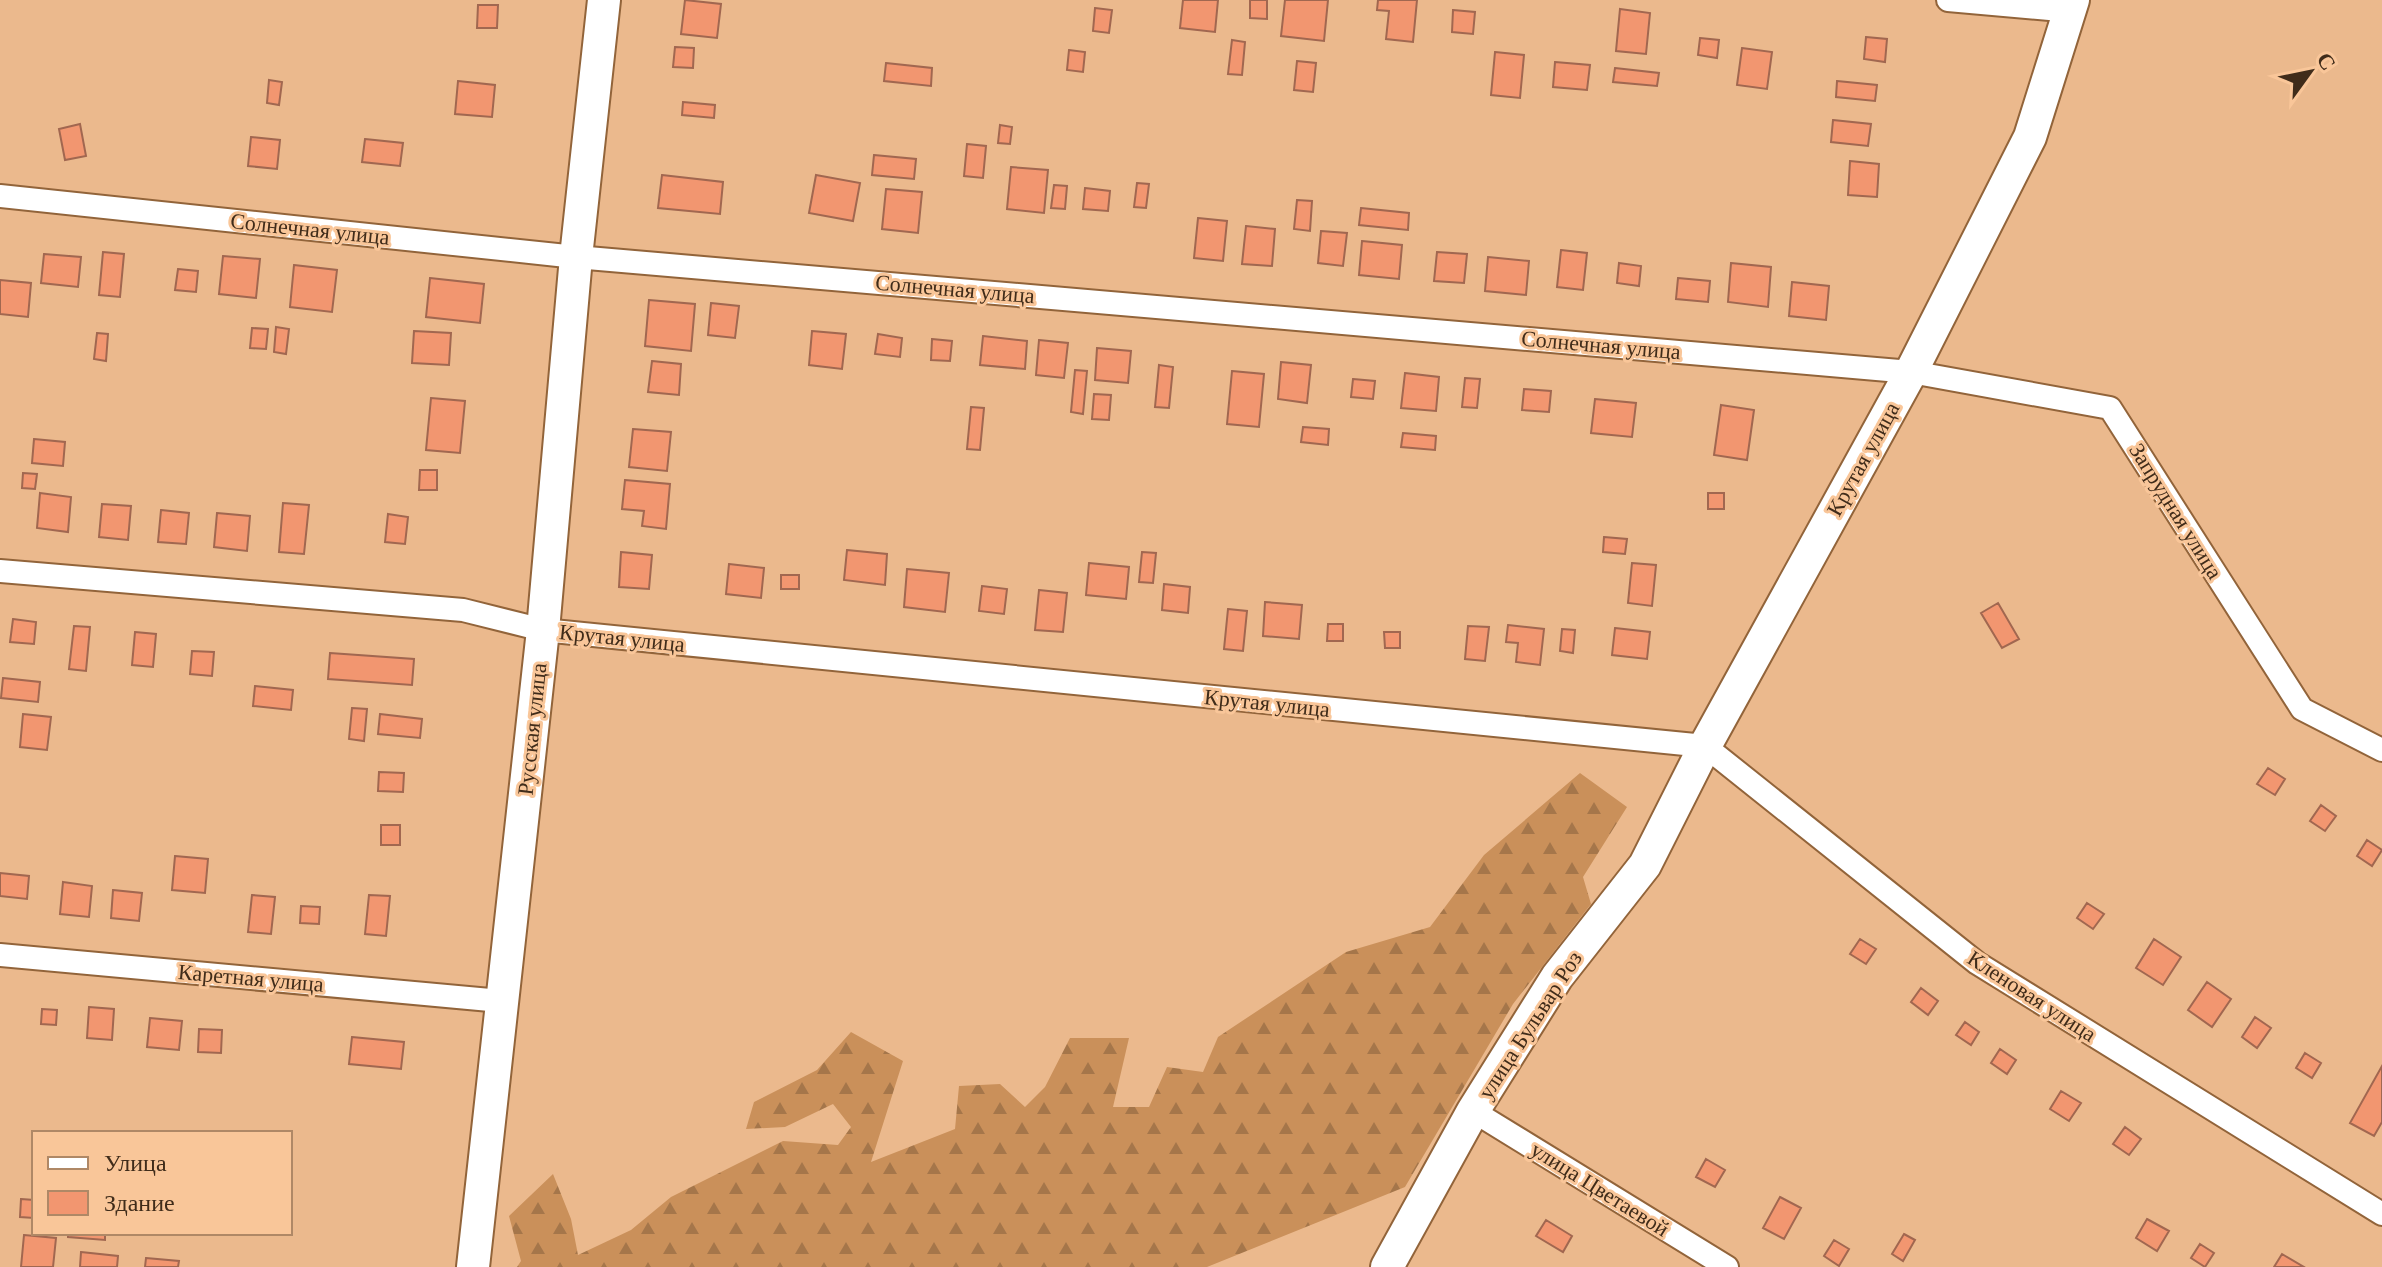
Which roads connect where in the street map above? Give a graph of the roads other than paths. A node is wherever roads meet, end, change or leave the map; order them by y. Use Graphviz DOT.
graph roads {
  1 [pos="604,0"];
  2 [pos="1948,0"];
  3 [pos="2073,6"];
  4 [pos="0,196"];
  5 [pos="576,257"];
  6 [pos="1911,372"];
  7 [pos="0,571"];
  8 [pos="543,630"];
  9 [pos="1705,746"];
  10 [pos="2382,750"];
  11 [pos="0,955"];
  12 [pos="501,1001"];
  13 [pos="1473,1111"];
  14 [pos="2382,1214"];
  15 [pos="473,1267"];
  16 [pos="1387,1267"];
  17 [pos="1727,1267"];
  1 -- 5 [label="street, Русская улица"];
  2 -- 3 [label="street"];
  3 -- 6 [label="street, Крутая улица"];
  4 -- 5 [label="street, Солнечная улица"];
  5 -- 6 [label="street, Солнечная улица"];
  5 -- 8 [label="street, Русская улица"];
  6 -- 9 [label="street, Крутая улица"];
  6 -- 10 [label="street, Запрудная улица"];
  7 -- 8 [label="street, Крутая улица"];
  8 -- 9 [label="street, Крутая улица"];
  8 -- 12 [label="street, Русская улица"];
  9 -- 13 [label="street, улица Бульвар Роз"];
  9 -- 14 [label="street, Кленовая улица"];
  11 -- 12 [label="street, Каретная улица"];
  12 -- 15 [label="street, Русская улица"];
  13 -- 16 [label="street, улица Бульвар Роз"];
  13 -- 17 [label="street, улица Цветаевой"];
}
